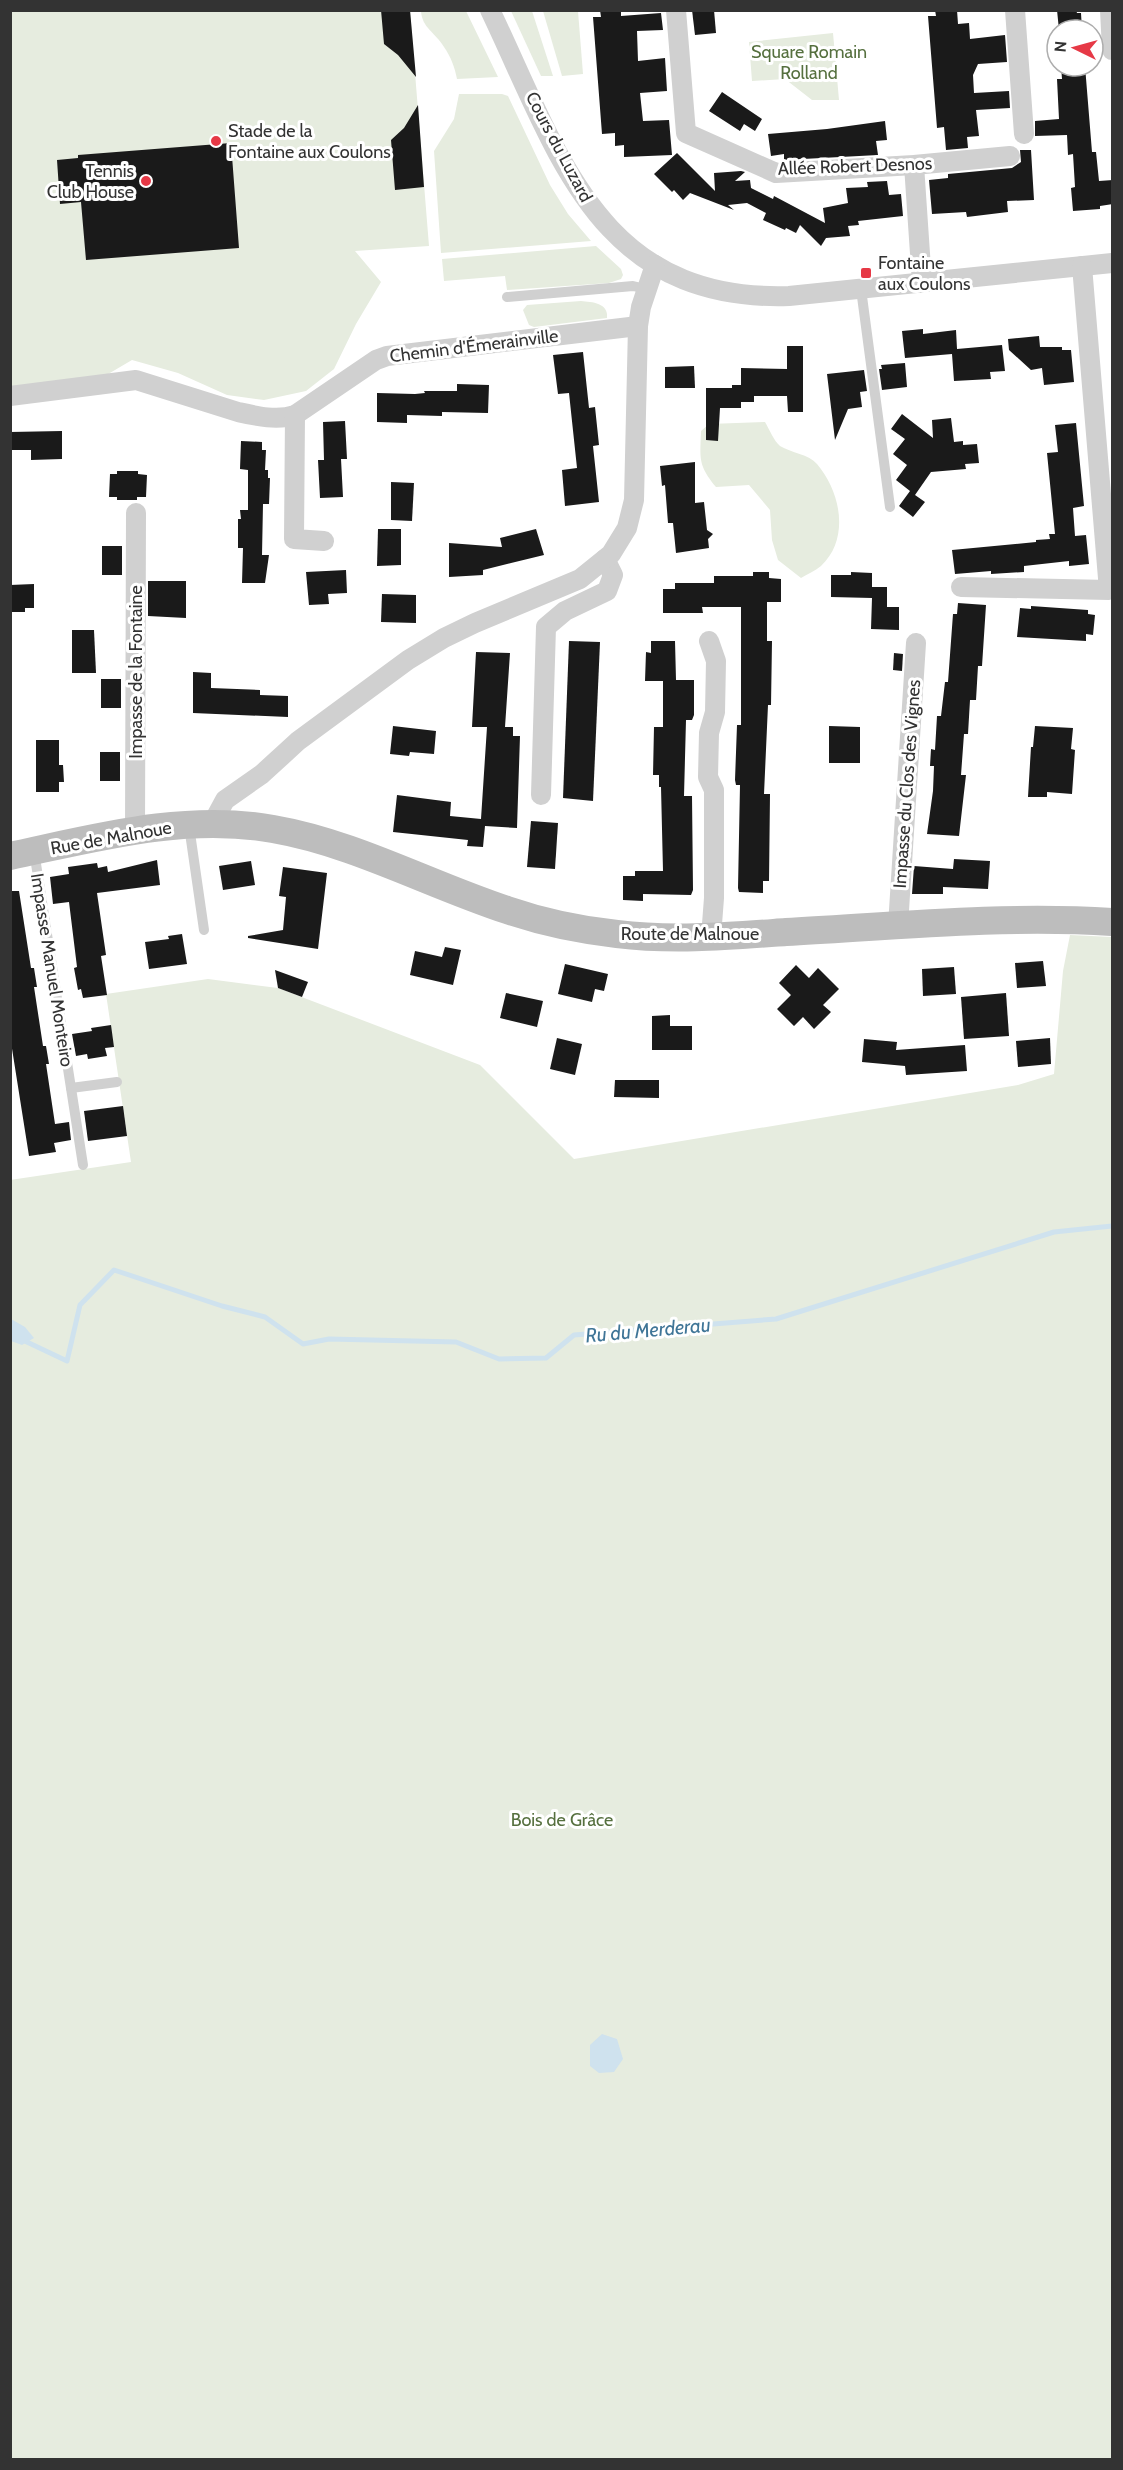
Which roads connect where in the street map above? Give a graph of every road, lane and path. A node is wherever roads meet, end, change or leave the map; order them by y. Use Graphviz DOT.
graph roads {
  1 [pos="490,10"];
  2 [pos="676,10"];
  3 [pos="1015,10"];
  4 [pos="1110,10"];
  5 [pos="1113,50"];
  6 [pos="1023,134"];
  7 [pos="1010,156"];
  8 [pos="914,165"];
  9 [pos="1113,263"];
  10 [pos="655,266"];
  11 [pos="1082,266"];
  12 [pos="922,283"];
  13 [pos="646,289"];
  14 [pos="861,289"];
  15 [pos="507,297"];
  16 [pos="638,326"];
  17 [pos="10,396"];
  18 [pos="295,415"];
  19 [pos="890,507"];
  20 [pos="136,513"];
  21 [pos="324,541"];
  22 [pos="605,560"];
  23 [pos="961,587"];
  24 [pos="709,641"];
  25 [pos="916,643"];
  26 [pos="541,795"];
  27 [pos="201,825"];
  28 [pos="135,831"];
  29 [pos="22,853"];
  30 [pos="1113,922"];
  31 [pos="898,926"];
  32 [pos="204,930"];
  33 [pos="711,937"];
  34 [pos="117,1082"];
  35 [pos="71,1088"];
  36 [pos="83,1165"];
  1 -- 10 [label="street, Cours du Luzard"];
  2 -- 8 [label="street, Allée Robert Desnos"];
  3 -- 6 [label="street"];
  4 -- 5 [label="street"];
  7 -- 8 [label="street, Allée Robert Desnos"];
  8 -- 12 [label="street"];
  9 -- 11 [label="street, Cours du Luzard"];
  10 -- 13 [label="street"];
  10 -- 14 [label="street, Cours du Luzard"];
  11 -- 12 [label="street, Cours du Luzard"];
  11 -- 23 [label="street"];
  12 -- 14 [label="street, Cours du Luzard"];
  13 -- 15 [label="lane"];
  13 -- 16 [label="street"];
  14 -- 19 [label="lane"];
  16 -- 18 [label="street, Chemin d'Émerainville"];
  16 -- 22 [label="street"];
  17 -- 18 [label="street"];
  18 -- 21 [label="street"];
  20 -- 28 [label="street, Impasse de la Fontaine"];
  22 -- 26 [label="street"];
  22 -- 27 [label="street"];
  24 -- 33 [label="street"];
  25 -- 31 [label="street, Impasse du Clos des Vignes"];
  27 -- 28 [label="main road, Rue de Malnoue"];
  27 -- 32 [label="lane"];
  27 -- 33 [label="main road, Route de Malnoue"];
  28 -- 29 [label="main road, Rue de Malnoue"];
  29 -- 35 [label="lane, Impasse Manuel Monteiro"];
  30 -- 31 [label="main road, Route de Malnoue"];
  31 -- 33 [label="main road, Route de Malnoue"];
  34 -- 35 [label="lane, Impasse Manuel Monteiro"];
  35 -- 36 [label="lane, Impasse Manuel Monteiro"];
}
